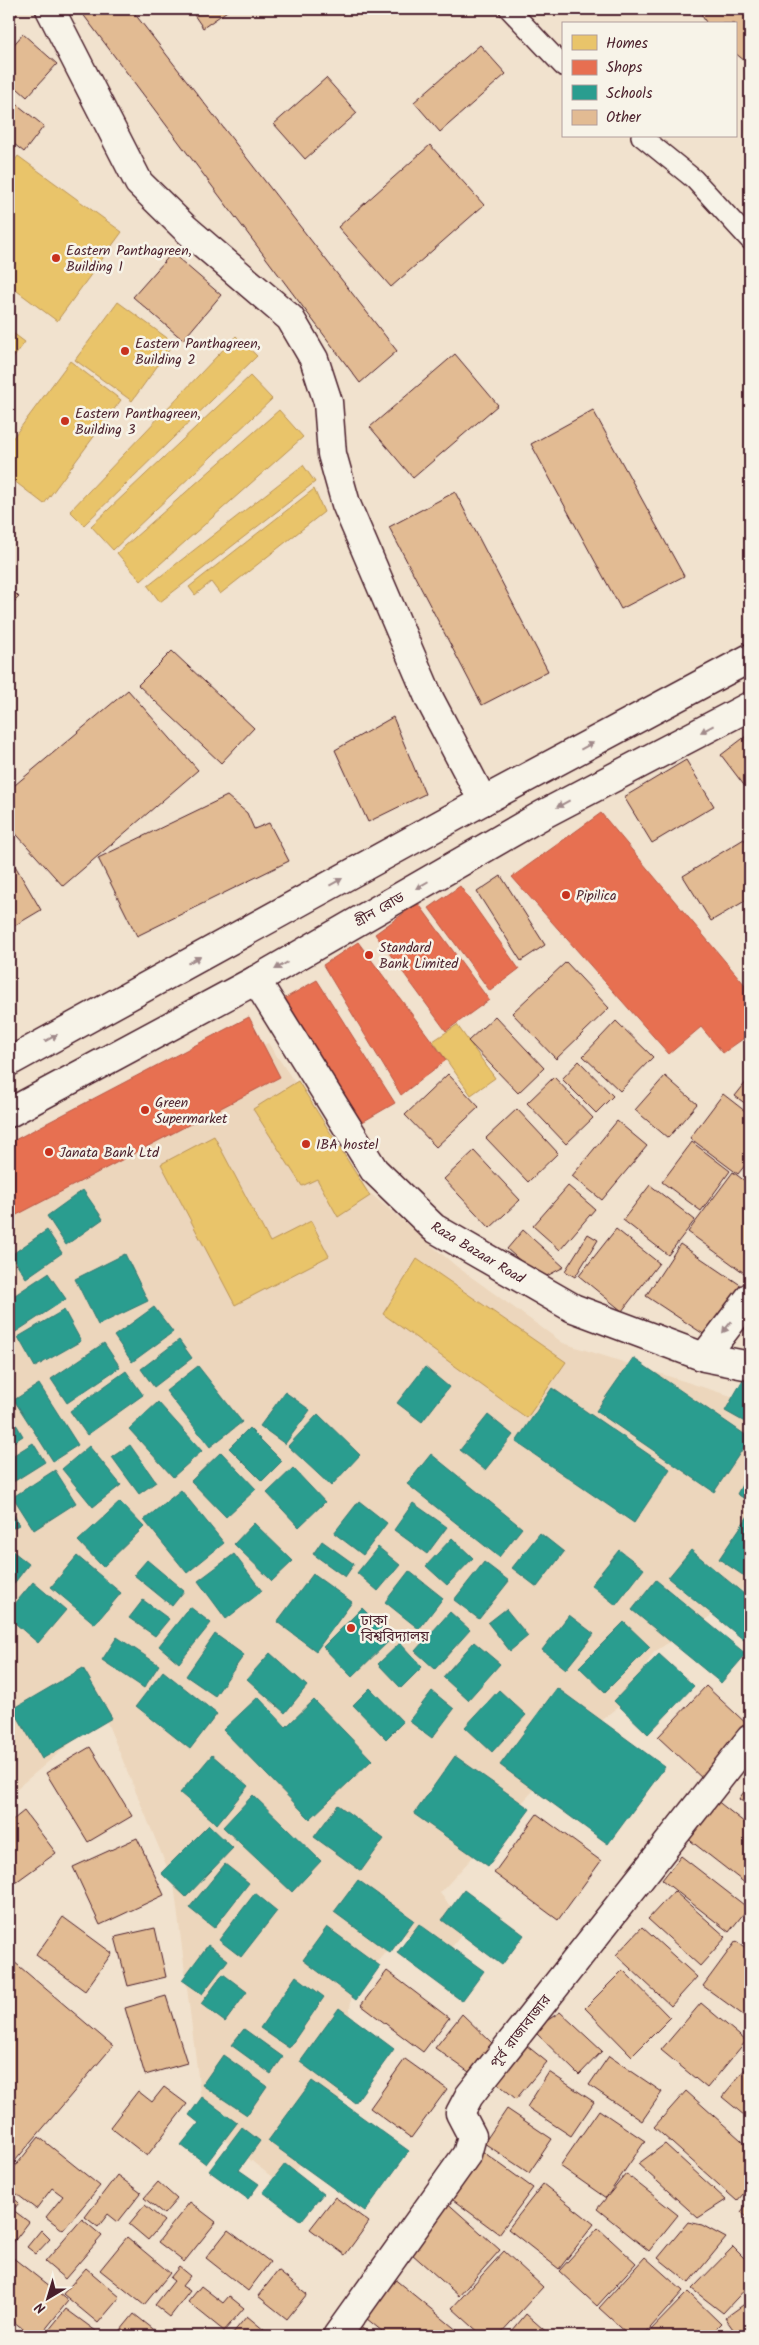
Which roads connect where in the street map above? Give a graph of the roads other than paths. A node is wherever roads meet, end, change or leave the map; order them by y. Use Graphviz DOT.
graph roads {
  1 [pos="50,9"];
  2 [pos="509,9"];
  3 [pos="562,65"];
  4 [pos="643,138"];
  5 [pos="750,240"];
  6 [pos="750,658"];
  7 [pos="750,706"];
  8 [pos="483,801"];
  9 [pos="256,980"];
  10 [pos="9,1062"];
  11 [pos="9,1113"];
  12 [pos="750,1297"];
  13 [pos="704,1357"];
  14 [pos="750,1366"];
  15 [pos="750,1740"];
  16 [pos="337,2336"];
  1 -- 8 [label="street"];
  2 -- 3 [label="lane"];
  4 -- 5 [label="lane"];
  8 -- 6 [label="street, one-way"];
  7 -- 9 [label="street, গ্রীন রোড, one-way"];
  10 -- 8 [label="street, one-way"];
  9 -- 11 [label="street, গ্রীন রোড"];
  9 -- 13 [label="street, Raza Bazaar Road"];
  12 -- 13 [label="street, one-way"];
  13 -- 14 [label="street, Raza Bazaar Road"];
  15 -- 16 [label="street, পূর্ব রাজাবাজার"];
}
